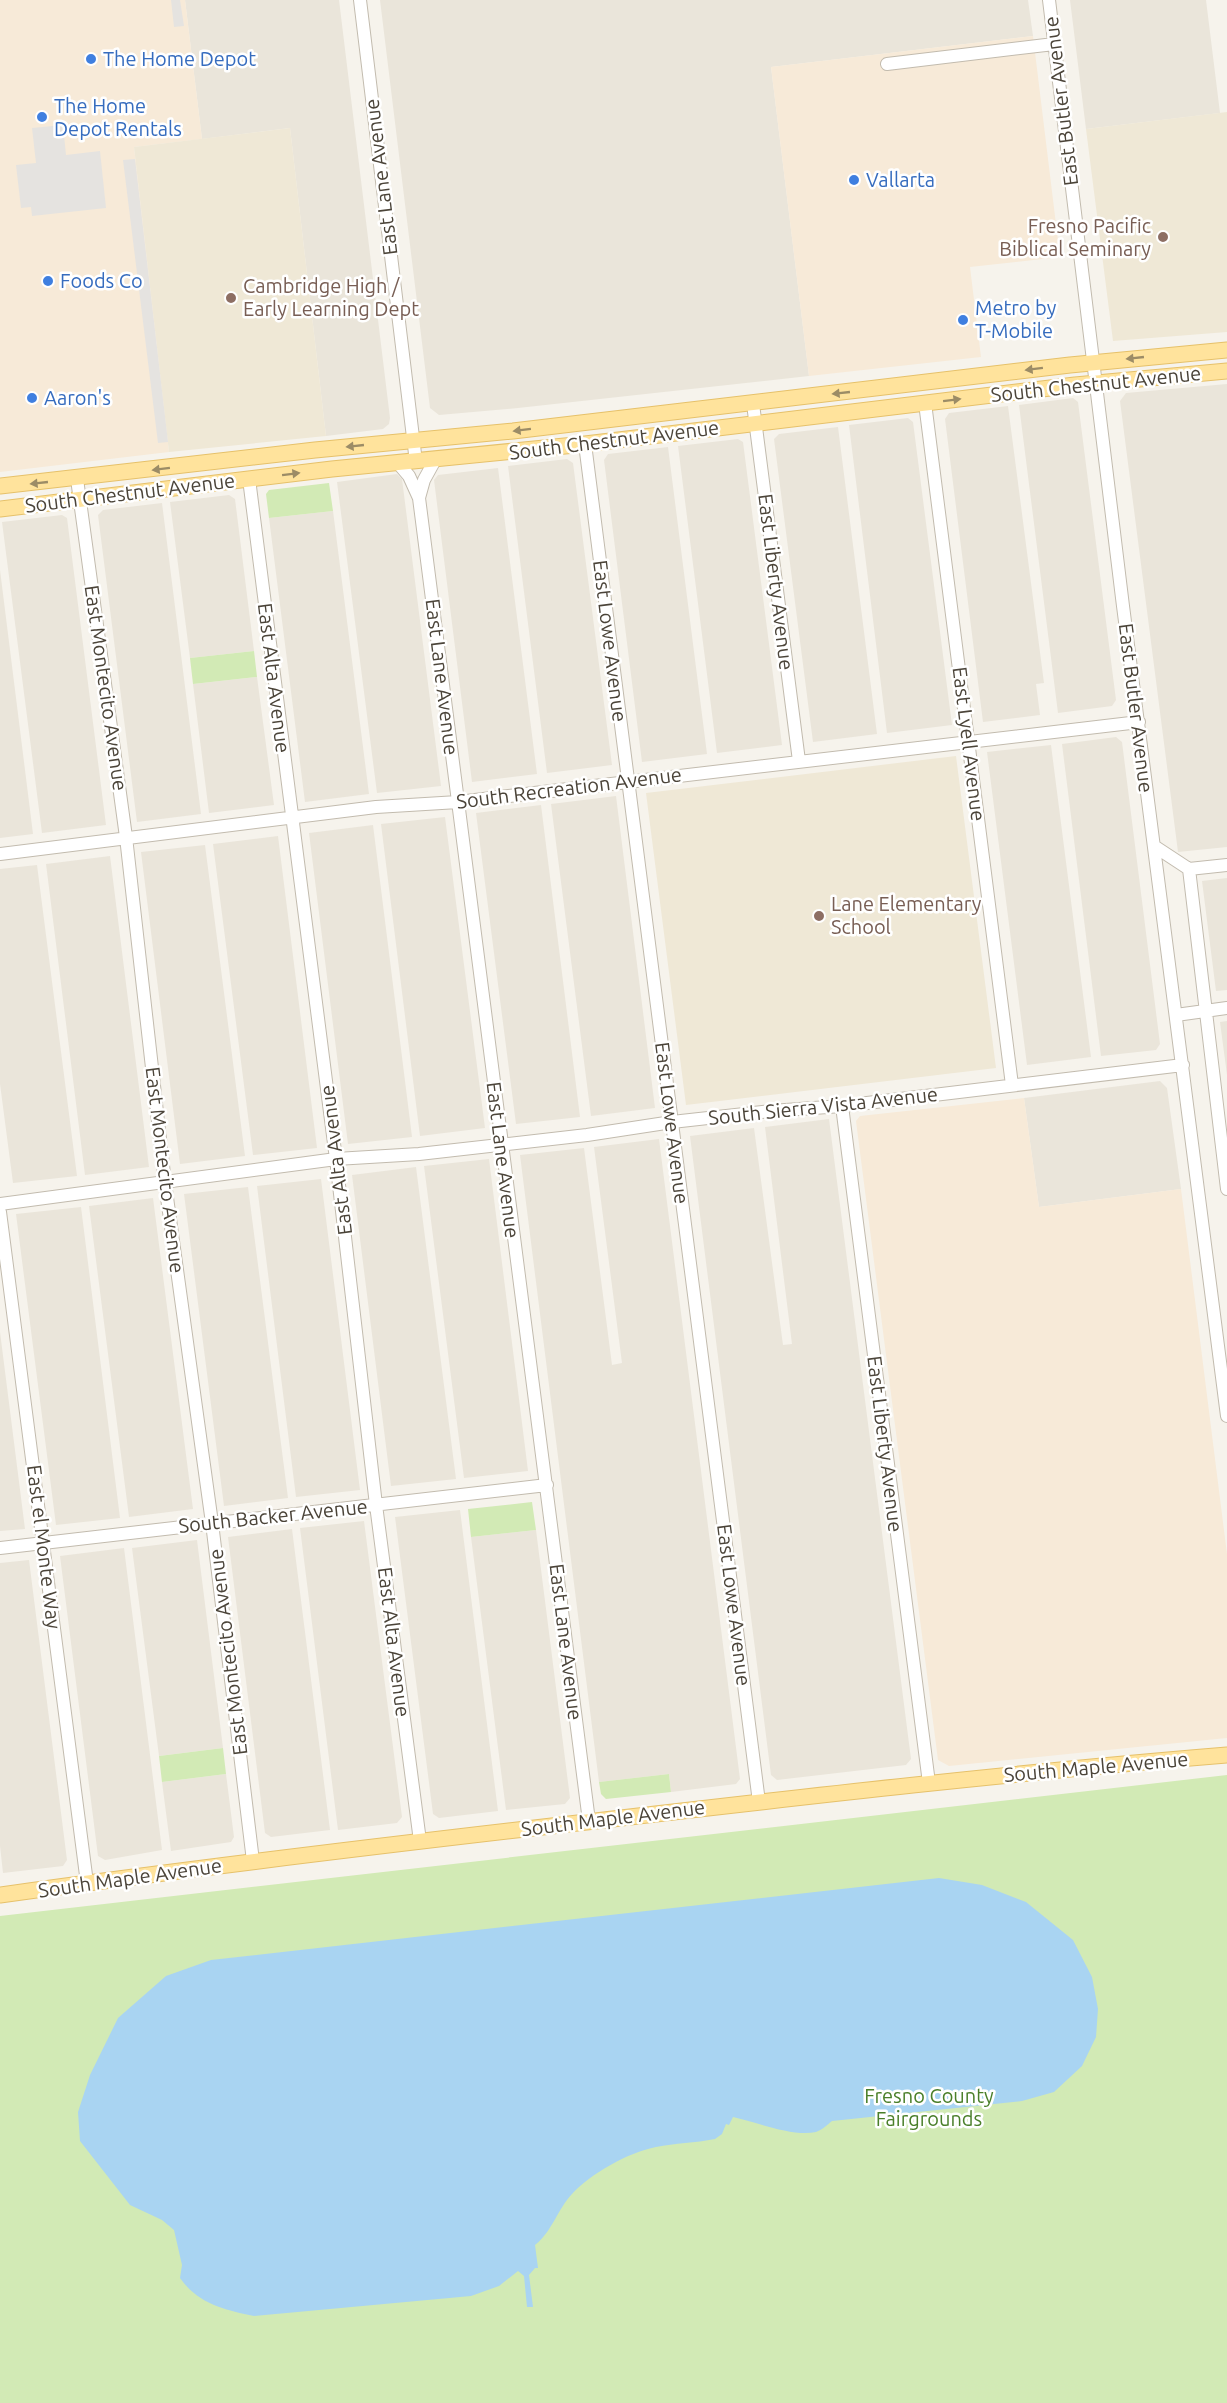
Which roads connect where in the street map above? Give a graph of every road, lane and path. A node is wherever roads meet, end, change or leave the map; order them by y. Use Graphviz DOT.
graph roads {
  1 [pos="360,0"];
  2 [pos="1048,0"];
  3 [pos="1054,44"];
  4 [pos="887,64"];
  5 [pos="1227,350"];
  6 [pos="1092,363"];
  7 [pos="1227,371"];
  8 [pos="1095,383"];
  9 [pos="925,403"];
  10 [pos="753,404"];
  11 [pos="627,418"];
  12 [pos="755,424"];
  13 [pos="413,441"];
  14 [pos="585,444"];
  15 [pos="537,450"];
  16 [pos="435,460"];
  17 [pos="416,462"];
  18 [pos="398,464"];
  19 [pos="77,479"];
  20 [pos="249,479"];
  21 [pos="0,487"];
  22 [pos="419,498"];
  23 [pos="80,500"];
  24 [pos="0,509"];
  25 [pos="1139,722"];
  26 [pos="969,741"];
  27 [pos="799,761"];
  28 [pos="628,781"];
  29 [pos="458,802"];
  30 [pos="292,818"];
  31 [pos="126,837"];
  32 [pos="1154,846"];
  33 [pos="0,854"];
  34 [pos="1227,865"];
  35 [pos="1189,869"];
  36 [pos="1227,1008"];
  37 [pos="1204,1011"];
  38 [pos="1176,1015"];
  39 [pos="1182,1065"];
  40 [pos="1012,1085"];
  41 [pos="842,1106"];
  42 [pos="672,1122"];
  43 [pos="501,1145"];
  44 [pos="1225,1151"];
  45 [pos="336,1160"];
  46 [pos="165,1183"];
  47 [pos="1227,1189"];
  48 [pos="0,1204"];
  49 [pos="0,1212"];
  50 [pos="1224,1369"];
  51 [pos="1227,1416"];
  52 [pos="547,1485"];
  53 [pos="376,1505"];
  54 [pos="212,1523"];
  55 [pos="44,1541"];
  56 [pos="0,1548"];
  57 [pos="1227,1755"];
  58 [pos="929,1783"];
  59 [pos="759,1802"];
  60 [pos="589,1821"];
  61 [pos="420,1841"];
  62 [pos="253,1862"];
  63 [pos="87,1883"];
  64 [pos="0,1895"];
  1 -- 13 [label="street, East Lane Avenue"];
  2 -- 3 [label="street, East Butler Avenue"];
  3 -- 4 [label="street"];
  3 -- 6 [label="street, East Butler Avenue"];
  5 -- 6 [label="main road, South Chestnut Avenue, one-way"];
  6 -- 8 [label="street, East Butler Avenue"];
  6 -- 10 [label="main road, South Chestnut Avenue, one-way"];
  7 -- 8 [label="main road, South Chestnut Avenue"];
  9 -- 8 [label="main road, South Chestnut Avenue, one-way"];
  8 -- 25 [label="street, East Butler Avenue"];
  9 -- 12 [label="main road, South Chestnut Avenue"];
  9 -- 26 [label="street, East Lyell Avenue"];
  10 -- 11 [label="main road, South Chestnut Avenue"];
  10 -- 12 [label="street, East Liberty Avenue"];
  11 -- 13 [label="main road, South Chestnut Avenue, one-way"];
  11 -- 15 [label="main road"];
  12 -- 14 [label="main road, South Chestnut Avenue"];
  12 -- 27 [label="street, East Liberty Avenue"];
  13 -- 17 [label="street, East Lane Avenue"];
  13 -- 19 [label="main road, South Chestnut Avenue, one-way"];
  14 -- 15 [label="main road, South Chestnut Avenue"];
  14 -- 28 [label="street, East Lowe Avenue"];
  15 -- 16 [label="main road, South Chestnut Avenue"];
  16 -- 17 [label="main road, South Chestnut Avenue"];
  16 -- 22 [label="street, East Lane Avenue"];
  17 -- 18 [label="main road, South Chestnut Avenue"];
  20 -- 18 [label="main road, South Chestnut Avenue, one-way"];
  18 -- 22 [label="street, East Lane Avenue"];
  19 -- 21 [label="main road, South Chestnut Avenue, one-way"];
  19 -- 23 [label="street, East Montecito Avenue"];
  20 -- 23 [label="main road, South Chestnut Avenue"];
  20 -- 30 [label="street, East Alta Avenue"];
  22 -- 29 [label="street, East Lane Avenue"];
  23 -- 24 [label="main road, South Chestnut Avenue"];
  23 -- 31 [label="street, East Montecito Avenue"];
  25 -- 26 [label="street, South Recreation Avenue"];
  25 -- 32 [label="street, East Butler Avenue"];
  26 -- 27 [label="street, South Recreation Avenue"];
  26 -- 40 [label="street, East Lyell Avenue"];
  27 -- 28 [label="street, South Recreation Avenue"];
  28 -- 29 [label="street, South Recreation Avenue"];
  28 -- 42 [label="street, East Lowe Avenue"];
  29 -- 30 [label="street, South Recreation Avenue"];
  29 -- 43 [label="street, East Lane Avenue"];
  30 -- 31 [label="street, South Recreation Avenue"];
  30 -- 45 [label="street, East Alta Avenue"];
  31 -- 33 [label="street, South Recreation Avenue"];
  31 -- 46 [label="street, East Montecito Avenue"];
  32 -- 35 [label="street"];
  32 -- 38 [label="street, East Butler Avenue"];
  34 -- 35 [label="street"];
  35 -- 37 [label="street"];
  36 -- 37 [label="street"];
  37 -- 38 [label="street"];
  37 -- 44 [label="street"];
  38 -- 39 [label="street, East Butler Avenue"];
  39 -- 40 [label="street, South Sierra Vista Avenue"];
  39 -- 50 [label="street, East Butler Avenue"];
  40 -- 41 [label="street, South Sierra Vista Avenue"];
  41 -- 42 [label="street, South Sierra Vista Avenue"];
  41 -- 58 [label="street, East Liberty Avenue"];
  42 -- 43 [label="street, South Sierra Vista Avenue"];
  42 -- 59 [label="street, East Lowe Avenue"];
  43 -- 45 [label="street, South Sierra Vista Avenue"];
  43 -- 52 [label="street, East Lane Avenue"];
  44 -- 47 [label="street"];
  45 -- 46 [label="street, South Sierra Vista Avenue"];
  45 -- 53 [label="street, East Alta Avenue"];
  46 -- 48 [label="street, South Sierra Vista Avenue"];
  46 -- 54 [label="street, East Montecito Avenue"];
  49 -- 55 [label="street, East el Monte Way"];
  50 -- 51 [label="street, East Butler Avenue"];
  52 -- 53 [label="street, South Backer Avenue"];
  52 -- 60 [label="street, East Lane Avenue"];
  53 -- 54 [label="street, South Backer Avenue"];
  53 -- 61 [label="street, East Alta Avenue"];
  54 -- 55 [label="street, South Backer Avenue"];
  54 -- 62 [label="street, East Montecito Avenue"];
  55 -- 56 [label="street, South Backer Avenue"];
  55 -- 63 [label="street, East el Monte Way"];
  57 -- 58 [label="main road, South Maple Avenue"];
  58 -- 59 [label="main road, South Maple Avenue"];
  59 -- 60 [label="main road, South Maple Avenue"];
  60 -- 61 [label="main road, South Maple Avenue"];
  61 -- 62 [label="main road, South Maple Avenue"];
  62 -- 63 [label="main road, South Maple Avenue"];
  63 -- 64 [label="main road, South Maple Avenue"];
}
